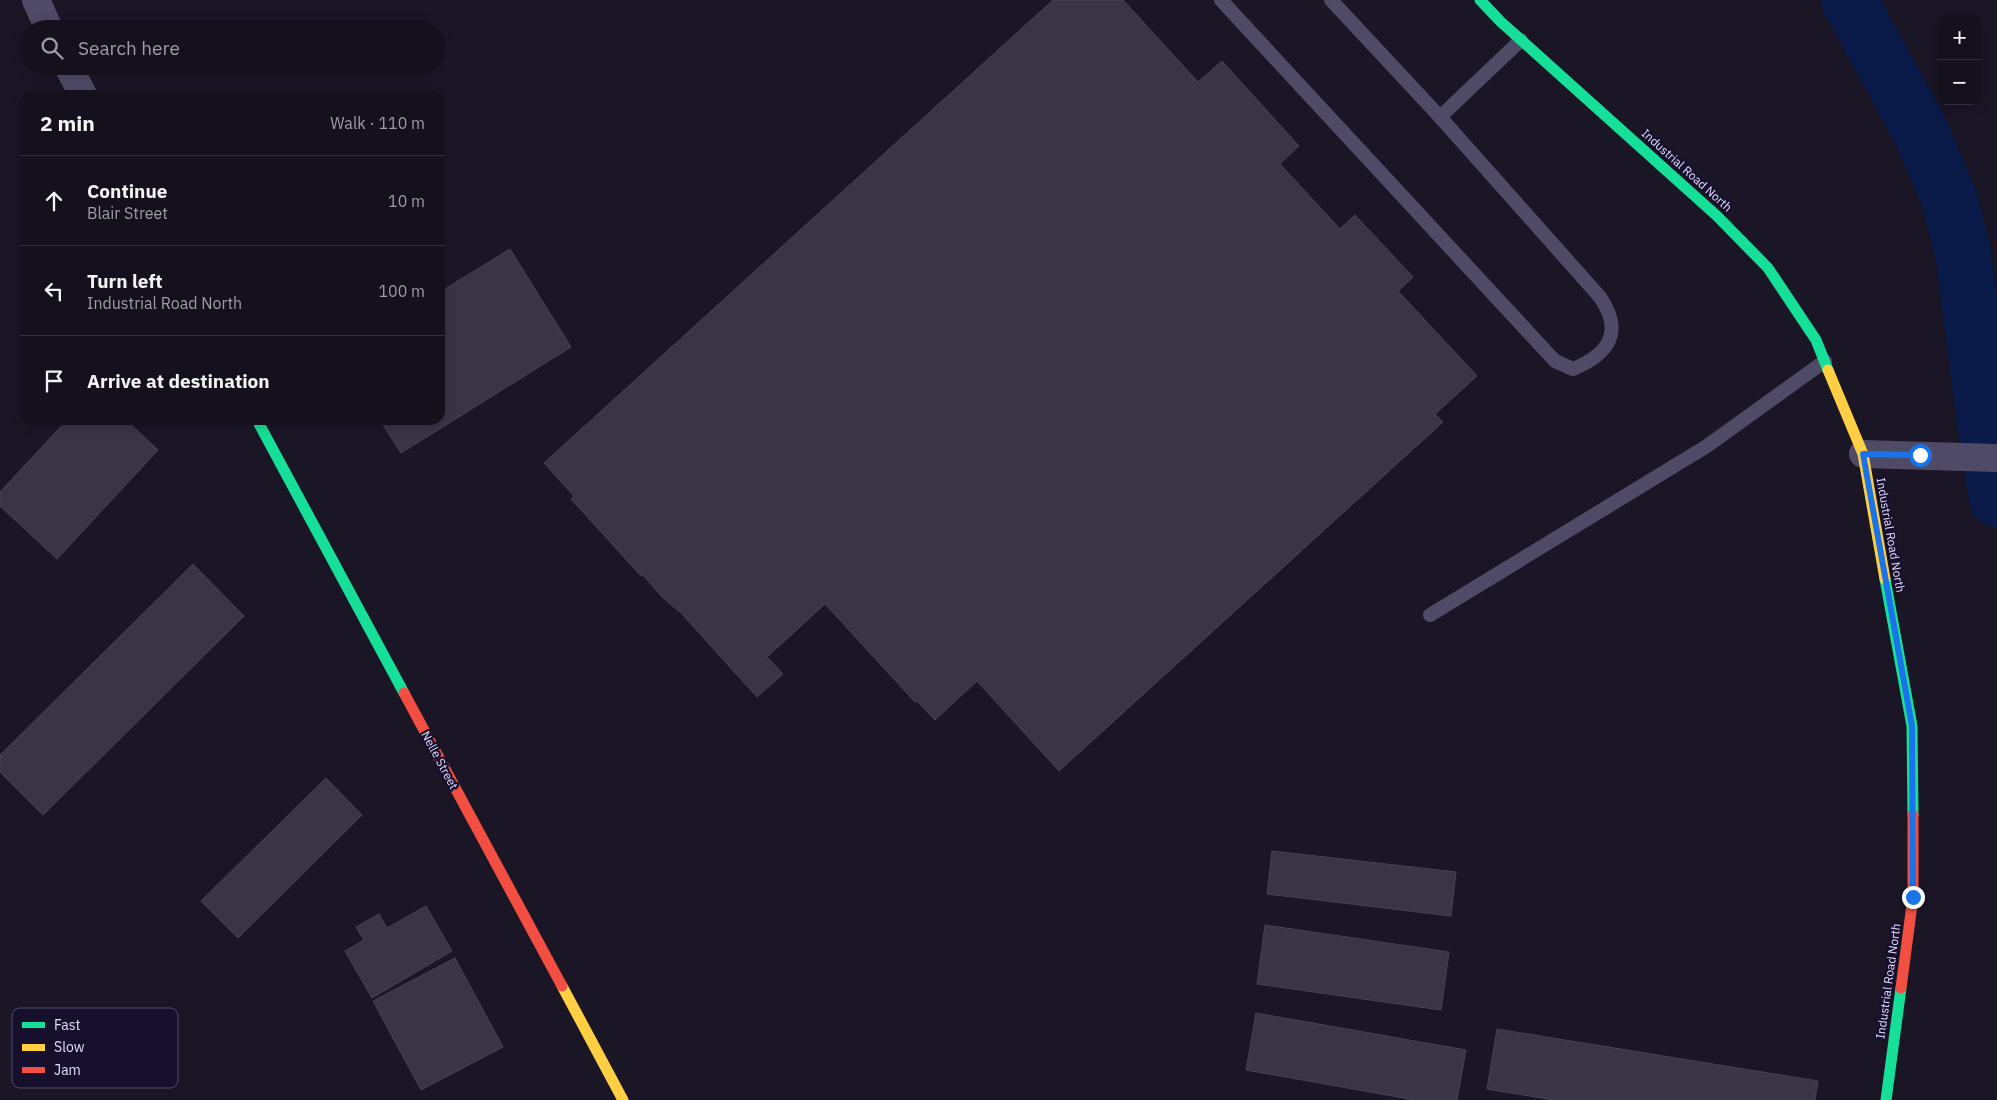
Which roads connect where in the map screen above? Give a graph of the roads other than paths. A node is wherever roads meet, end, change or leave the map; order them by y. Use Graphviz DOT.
graph roads {
  1 [pos="36,0"];
  2 [pos="1221,0"];
  3 [pos="1331,0"];
  4 [pos="1480,0"];
  5 [pos="45,20"];
  6 [pos="1521,40"];
  7 [pos="73,75"];
  8 [pos="80,90"];
  9 [pos="1440,117"];
  10 [pos="1825,361"];
  11 [pos="261,425"];
  12 [pos="1863,454"];
  13 [pos="1997,458"];
  14 [pos="1430,615"];
  15 [pos="622,1100"];
  16 [pos="1886,1100"];
  1 -- 5 [label="street"];
  2 -- 9 [label="lane"];
  3 -- 9 [label="lane"];
  4 -- 6 [label="street, Industrial Road North"];
  6 -- 9 [label="lane"];
  6 -- 10 [label="street, Industrial Road North"];
  7 -- 8 [label="street"];
  10 -- 12 [label="street, Industrial Road North"];
  10 -- 14 [label="lane"];
  11 -- 15 [label="street, Nelle Street"];
  12 -- 13 [label="street"];
  12 -- 16 [label="street, Industrial Road North"];
}
